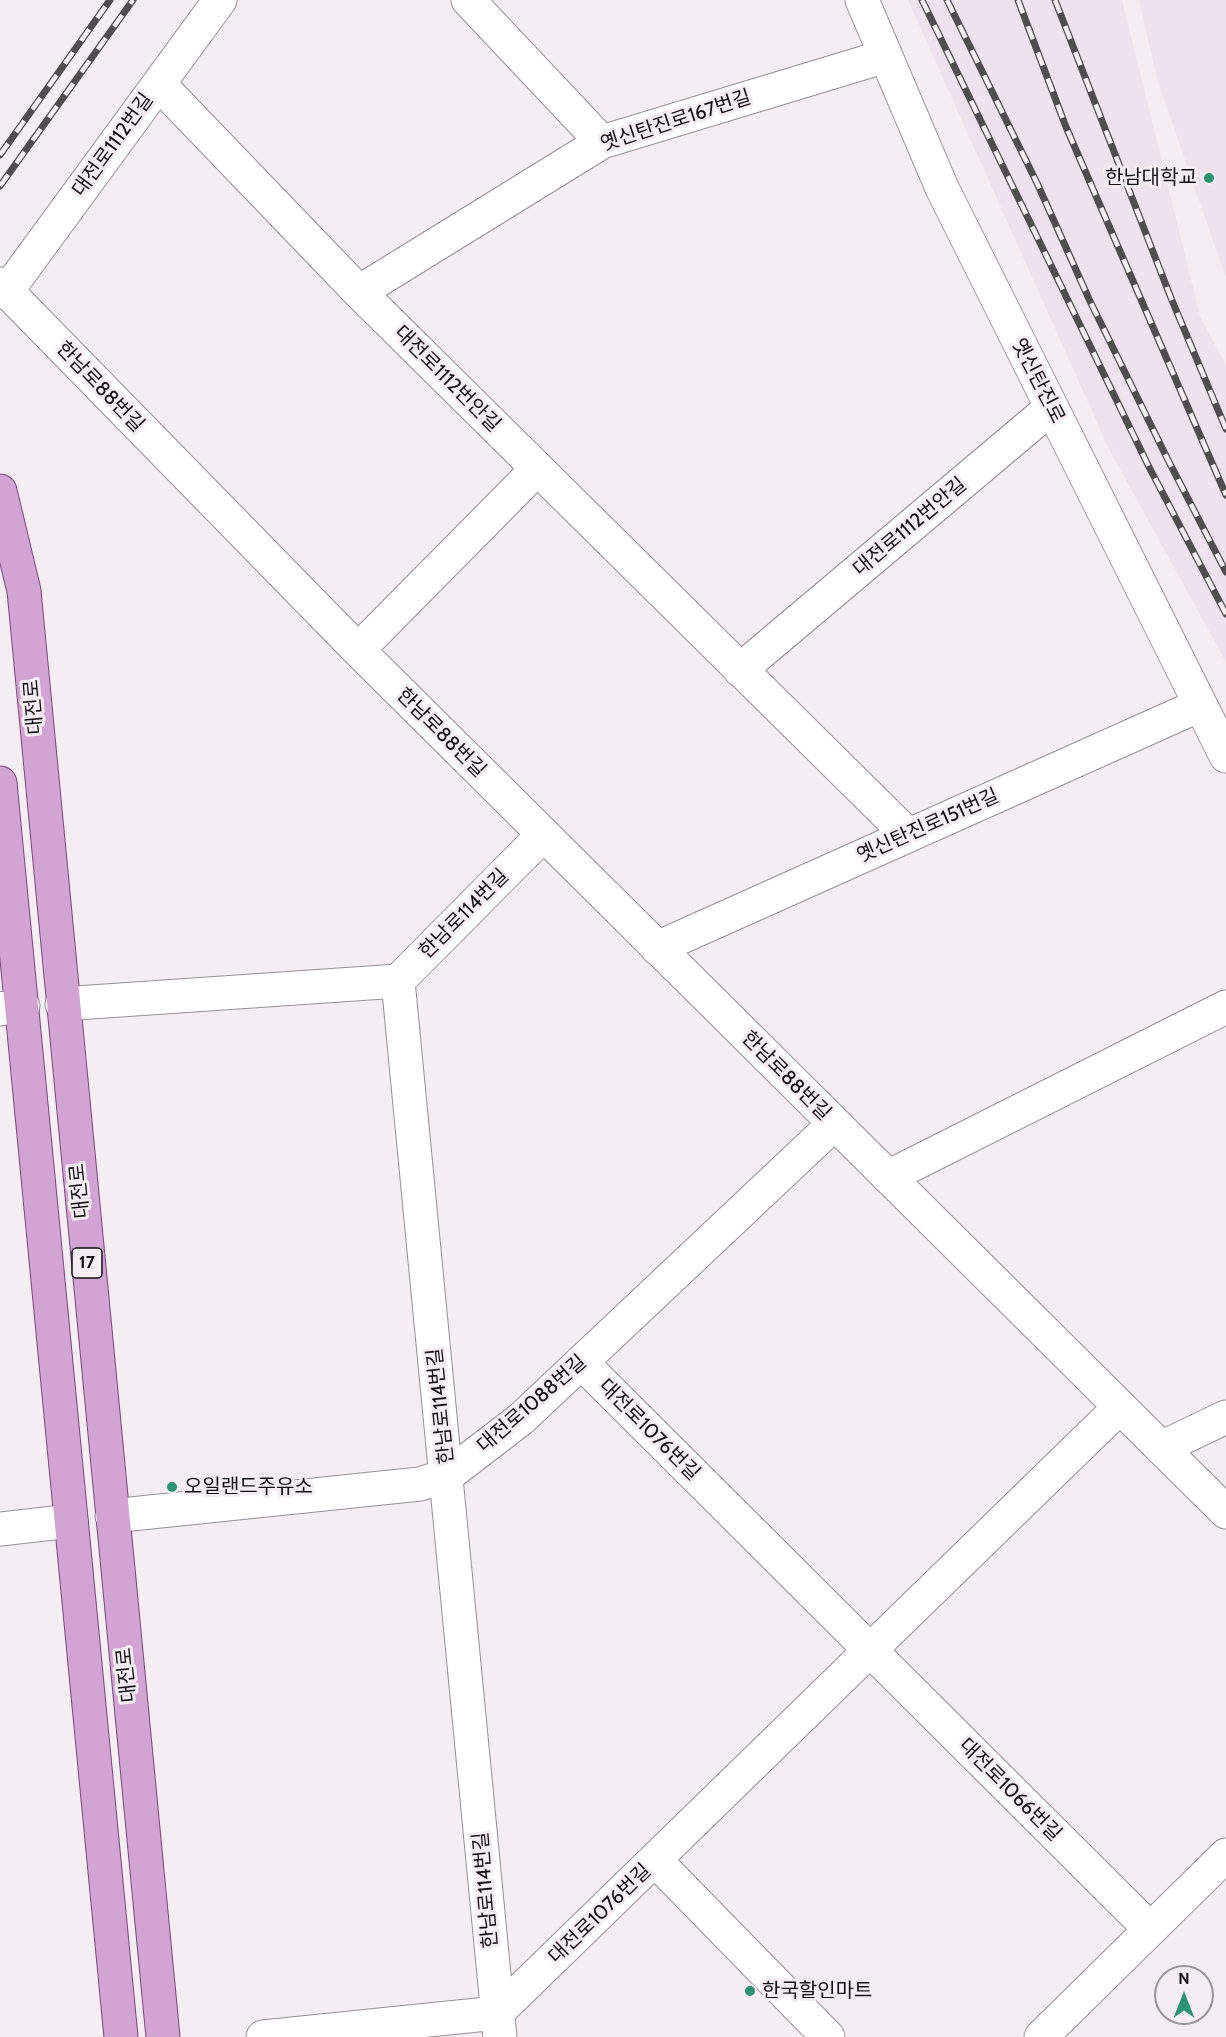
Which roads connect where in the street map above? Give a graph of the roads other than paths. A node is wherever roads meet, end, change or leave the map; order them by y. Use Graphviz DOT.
graph roads {
  1 [pos="220,0"];
  2 [pos="468,0"];
  3 [pos="862,0"];
  4 [pos="886,56"];
  5 [pos="159,84"];
  6 [pos="602,142"];
  7 [pos="3,288"];
  8 [pos="359,292"];
  9 [pos="1051,408"];
  10 [pos="537,468"];
  11 [pos="0,491"];
  12 [pos="358,651"];
  13 [pos="740,670"];
  14 [pos="1200,705"];
  15 [pos="1226,756"];
  16 [pos="0,783"];
  17 [pos="543,835"];
  18 [pos="908,835"];
  19 [pos="657,948"];
  20 [pos="398,981"];
  21 [pos="62,1004"];
  22 [pos="11,1007"];
  23 [pos="1226,1007"];
  24 [pos="834,1124"];
  25 [pos="888,1176"];
  26 [pos="581,1362"];
  27 [pos="1120,1407"];
  28 [pos="1226,1417"];
  29 [pos="1161,1448"];
  30 [pos="448,1475"];
  31 [pos="1226,1512"];
  32 [pos="112,1516"];
  33 [pos="71,1521"];
  34 [pos="0,1529"];
  35 [pos="870,1650"];
  36 [pos="1226,1854"];
  37 [pos="655,1860"];
  38 [pos="1150,1929"];
  39 [pos="499,2025"];
  40 [pos="121,2037"];
  41 [pos="163,2037"];
  42 [pos="263,2037"];
  43 [pos="828,2037"];
  44 [pos="1041,2037"];
  1 -- 5 [label="street, 대전로1112번길"];
  2 -- 6 [label="street"];
  3 -- 4 [label="street, 옛신탄진로"];
  4 -- 6 [label="street, 옛신탄진로167번길"];
  4 -- 9 [label="street, 옛신탄진로"];
  5 -- 7 [label="street, 대전로1112번길"];
  5 -- 8 [label="street, 대전로1112번안길"];
  6 -- 8 [label="street, 옛신탄진로167번길"];
  7 -- 12 [label="street, 한남로88번길"];
  8 -- 10 [label="street, 대전로1112번안길"];
  9 -- 13 [label="street, 대전로1112번안길"];
  9 -- 14 [label="street, 옛신탄진로"];
  10 -- 12 [label="street"];
  10 -- 13 [label="street, 대전로1112번안길"];
  11 -- 21 [label="main road, 대전로 / 17"];
  12 -- 17 [label="street, 한남로88번길"];
  13 -- 18 [label="street, 대전로1112번안길"];
  14 -- 15 [label="street, 옛신탄진로"];
  14 -- 18 [label="street, 옛신탄진로151번길"];
  16 -- 22 [label="main road, 대전로 / 17"];
  17 -- 19 [label="street, 한남로88번길"];
  17 -- 20 [label="street, 한남로114번길"];
  18 -- 19 [label="street, 옛신탄진로151번길"];
  19 -- 24 [label="street, 한남로88번길"];
  20 -- 21 [label="street"];
  20 -- 30 [label="street, 한남로114번길"];
  21 -- 32 [label="main road, 대전로 / 17"];
  22 -- 33 [label="main road, 대전로 / 17"];
  23 -- 25 [label="street"];
  24 -- 25 [label="street, 한남로88번길"];
  24 -- 26 [label="street, 대전로1088번길"];
  25 -- 27 [label="street, 한남로88번길"];
  26 -- 30 [label="street, 대전로1088번길"];
  26 -- 35 [label="street, 대전로1076번길"];
  27 -- 29 [label="street, 한남로88번길"];
  27 -- 35 [label="street, 대전로1076번길"];
  28 -- 29 [label="street"];
  29 -- 31 [label="street, 한남로88번길"];
  30 -- 32 [label="street, 대전로1088번길"];
  30 -- 39 [label="street, 한남로114번길"];
  32 -- 41 [label="main road, 대전로 / 17"];
  33 -- 34 [label="street"];
  33 -- 40 [label="main road, 대전로 / 17"];
  35 -- 37 [label="street, 대전로1076번길"];
  35 -- 38 [label="street, 대전로1066번길"];
  36 -- 38 [label="street"];
  37 -- 39 [label="street, 대전로1076번길"];
  37 -- 43 [label="street"];
  38 -- 44 [label="street"];
  39 -- 42 [label="street"];
}
